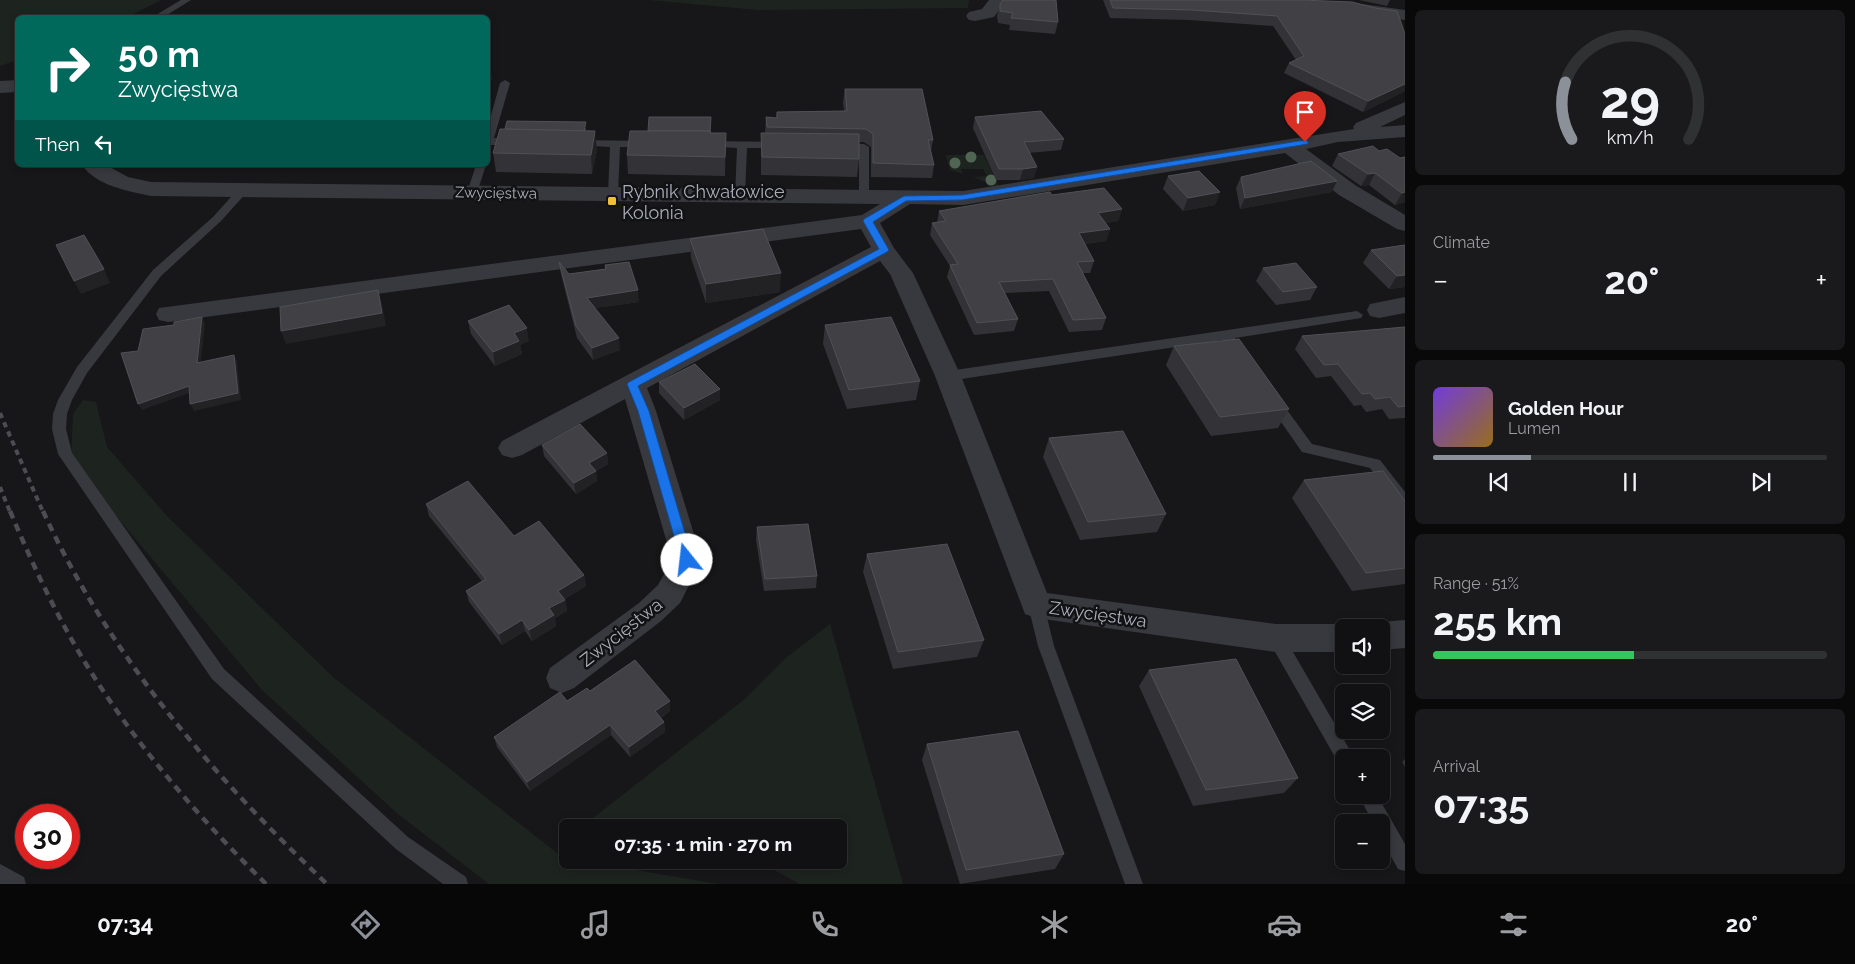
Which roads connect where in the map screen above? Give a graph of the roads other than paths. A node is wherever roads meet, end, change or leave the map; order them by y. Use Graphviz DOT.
graph roads {
  1 [pos="187,0"];
  2 [pos="998,0"];
  3 [pos="1349,5"];
  4 [pos="161,15"];
  5 [pos="1405,15"];
  6 [pos="975,16"];
  7 [pos="506,83"];
  8 [pos="15,86"];
  9 [pos="0,87"];
  10 [pos="1405,108"];
  11 [pos="1405,131"];
  12 [pos="490,135"];
  13 [pos="1338,136"];
  14 [pos="490,142"];
  15 [pos="527,142"];
  16 [pos="566,142"];
  17 [pos="616,143"];
  18 [pos="654,144"];
  19 [pos="693,144"];
  20 [pos="742,145"];
  21 [pos="789,146"];
  22 [pos="827,146"];
  23 [pos="1289,146"];
  24 [pos="96,167"];
  25 [pos="480,167"];
  26 [pos="244,189"];
  27 [pos="472,193"];
  28 [pos="613,194"];
  29 [pos="740,196"];
  30 [pos="865,209"];
  31 [pos="1405,224"];
  32 [pos="884,250"];
  33 [pos="1405,305"];
  34 [pos="1368,313"];
  35 [pos="168,314"];
  36 [pos="1226,335"];
  37 [pos="1247,365"];
  38 [pos="948,376"];
  39 [pos="632,384"];
  40 [pos="1264,388"];
  41 [pos="512,448"];
  42 [pos="1405,503"];
  43 [pos="1036,605"];
  44 [pos="1405,634"];
  45 [pos="1390,635"];
  46 [pos="1276,638"];
  47 [pos="1335,638"];
  48 [pos="562,678"];
  49 [pos="1340,749"];
  50 [pos="1372,804"];
  51 [pos="1405,862"];
  52 [pos="0,873"];
  53 [pos="17,884"];
  54 [pos="459,884"];
  55 [pos="1134,884"];
  1 -- 4 [label="lane"];
  2 -- 6 [label="street"];
  3 -- 5 [label="street"];
  7 -- 12 [label="lane"];
  8 -- 9 [label="street"];
  10 -- 13 [label="street"];
  11 -- 13 [label="street"];
  13 -- 23 [label="street"];
  14 -- 15 [label="lane"];
  16 -- 17 [label="lane"];
  17 -- 18 [label="lane"];
  17 -- 28 [label="lane"];
  19 -- 20 [label="lane"];
  20 -- 21 [label="lane"];
  20 -- 29 [label="lane"];
  22 -- 30 [label="lane"];
  23 -- 30 [label="street"];
  23 -- 31 [label="street"];
  24 -- 26 [label="street, Zwycięstwa"];
  25 -- 27 [label="lane"];
  26 -- 27 [label="street, Zwycięstwa"];
  26 -- 54 [label="lane"];
  27 -- 28 [label="street, Zwycięstwa"];
  28 -- 29 [label="street, Zwycięstwa"];
  29 -- 30 [label="street, Zwycięstwa"];
  30 -- 32 [label="street, Zwycięstwa"];
  30 -- 35 [label="street"];
  32 -- 38 [label="street, Zwycięstwa"];
  32 -- 39 [label="street"];
  33 -- 34 [label="street"];
  34 -- 36 [label="lane"];
  36 -- 37 [label="lane"];
  36 -- 38 [label="lane"];
  38 -- 43 [label="street, Zwycięstwa"];
  39 -- 41 [label="street"];
  39 -- 48 [label="street, Zwycięstwa"];
  40 -- 42 [label="lane"];
  43 -- 46 [label="street, Zwycięstwa"];
  43 -- 55 [label="lane"];
  44 -- 45 [label="street"];
  46 -- 47 [label="street, Zwycięstwa"];
  46 -- 49 [label="lane"];
  50 -- 51 [label="lane"];
  52 -- 53 [label="lane"];
}
